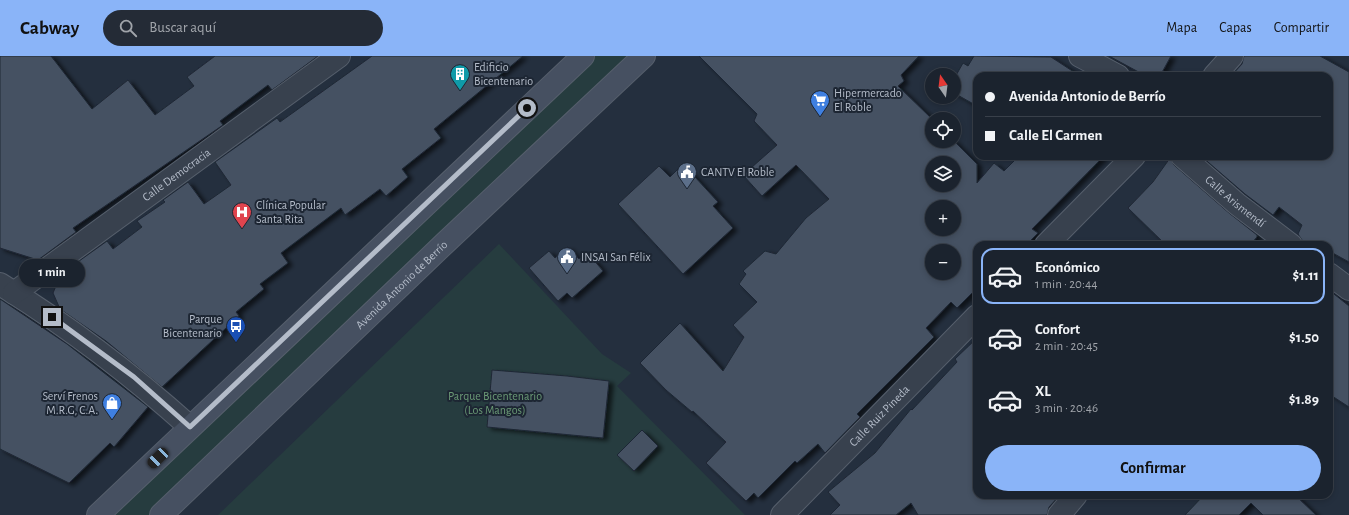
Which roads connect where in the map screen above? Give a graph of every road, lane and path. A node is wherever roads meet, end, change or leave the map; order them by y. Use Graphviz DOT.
graph roads {
  1 [pos="339,56"];
  2 [pos="583,56"];
  3 [pos="644,56"];
  4 [pos="1080,56"];
  5 [pos="1232,56"];
  6 [pos="1110,72"];
  7 [pos="1218,72"];
  8 [pos="1130,160"];
  9 [pos="1187,160"];
  10 [pos="1050,241"];
  11 [pos="1286,241"];
  12 [pos="1333,277"];
  13 [pos="7,288"];
  14 [pos="1349,289"];
  15 [pos="973,320"];
  16 [pos="190,427"];
  17 [pos="1073,499"];
  18 [pos="98,515"];
  19 [pos="161,515"];
  20 [pos="782,515"];
  21 [pos="1059,515"];
  1 -- 13 [label="street, Calle Democracia"];
  2 -- 16 [label="street"];
  3 -- 19 [label="street, Avenida Antonio de Berrío"];
  4 -- 6 [label="street"];
  5 -- 7 [label="street"];
  8 -- 10 [label="street"];
  9 -- 11 [label="street, Calle Arismendí"];
  12 -- 14 [label="street"];
  13 -- 16 [label="street"];
  15 -- 20 [label="street, Calle Ruiz Pineda"];
  16 -- 18 [label="street"];
  17 -- 21 [label="street"];
}
